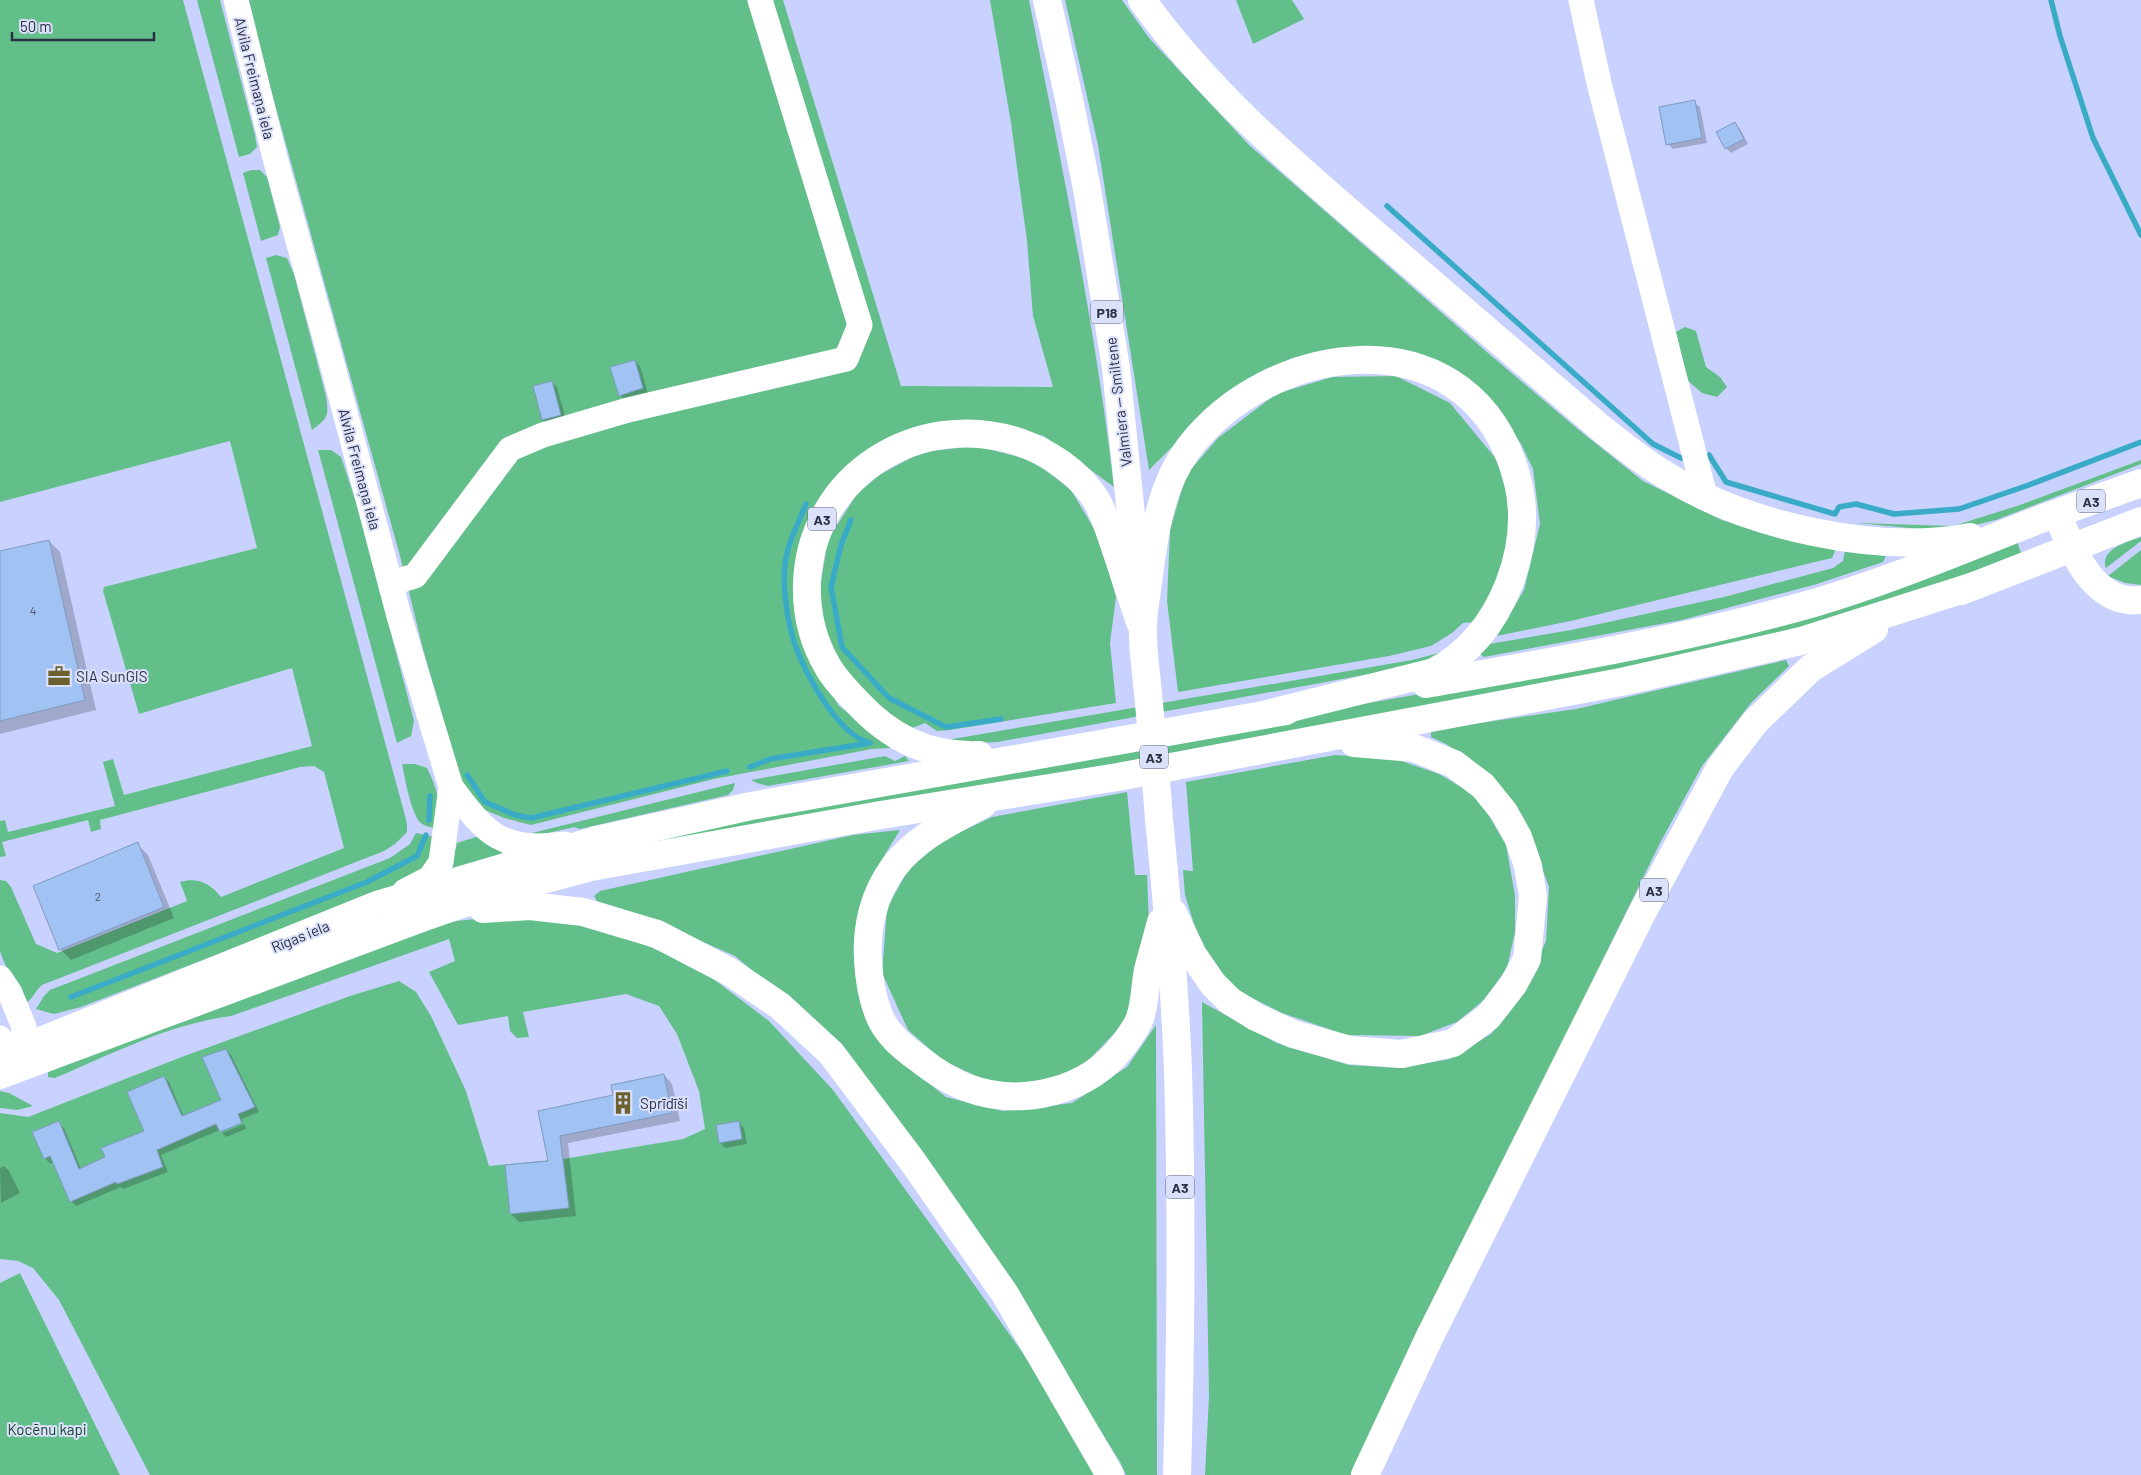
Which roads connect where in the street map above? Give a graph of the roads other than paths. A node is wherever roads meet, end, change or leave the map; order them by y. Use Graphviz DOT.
graph roads {
  1 [pos="236,0"];
  2 [pos="760,0"];
  3 [pos="1047,0"];
  4 [pos="1142,0"];
  5 [pos="1581,0"];
  6 [pos="2141,483"];
  7 [pos="1705,496"];
  8 [pos="2049,516"];
  9 [pos="2141,521"];
  10 [pos="2072,549"];
  11 [pos="391,583"];
  12 [pos="1977,585"];
  13 [pos="2141,600"];
  14 [pos="1143,639"];
  15 [pos="1267,714"];
  16 [pos="1321,740"];
  17 [pos="1105,744"];
  18 [pos="451,787"];
  19 [pos="998,796"];
  20 [pos="597,840"];
  21 [pos="1167,899"];
  22 [pos="377,905"];
  23 [pos="430,915"];
  24 [pos="0,978"];
  25 [pos="0,1038"];
  26 [pos="10,1071"];
  27 [pos="1110,1475"];
  28 [pos="1177,1475"];
  29 [pos="1364,1475"];
  1 -- 11 [label="street, Alvila Freimaņa iela"];
  2 -- 11 [label="street"];
  3 -- 14 [label="main road, Valmiera — Smiltene / P18"];
  4 -- 7 [label="main road"];
  5 -- 7 [label="street"];
  6 -- 8 [label="main road, A3"];
  7 -- 8 [label="main road"];
  8 -- 10 [label="main road"];
  8 -- 15 [label="main road, A3"];
  9 -- 10 [label="main road, A3"];
  10 -- 12 [label="main road, A3"];
  10 -- 13 [label="main road"];
  11 -- 18 [label="street, Alvila Freimaņa iela"];
  12 -- 16 [label="main road, A3"];
  12 -- 29 [label="main road, A3"];
  14 -- 15 [label="main road"];
  14 -- 17 [label="main road, A3"];
  14 -- 21 [label="main road, A3"];
  15 -- 17 [label="main road, A3"];
  16 -- 19 [label="main road, A3"];
  16 -- 21 [label="main road"];
  17 -- 20 [label="main road, A3"];
  18 -- 20 [label="street"];
  18 -- 22 [label="street, Alvila Freimaņa iela"];
  19 -- 21 [label="main road"];
  19 -- 23 [label="main road, A3"];
  20 -- 22 [label="main road, Rīgas iela"];
  21 -- 28 [label="main road, A3"];
  22 -- 26 [label="main road, Rīgas iela"];
  23 -- 26 [label="main road, Rīgas iela"];
  23 -- 27 [label="main road"];
  24 -- 26 [label="street"];
  25 -- 26 [label="street"];
}
